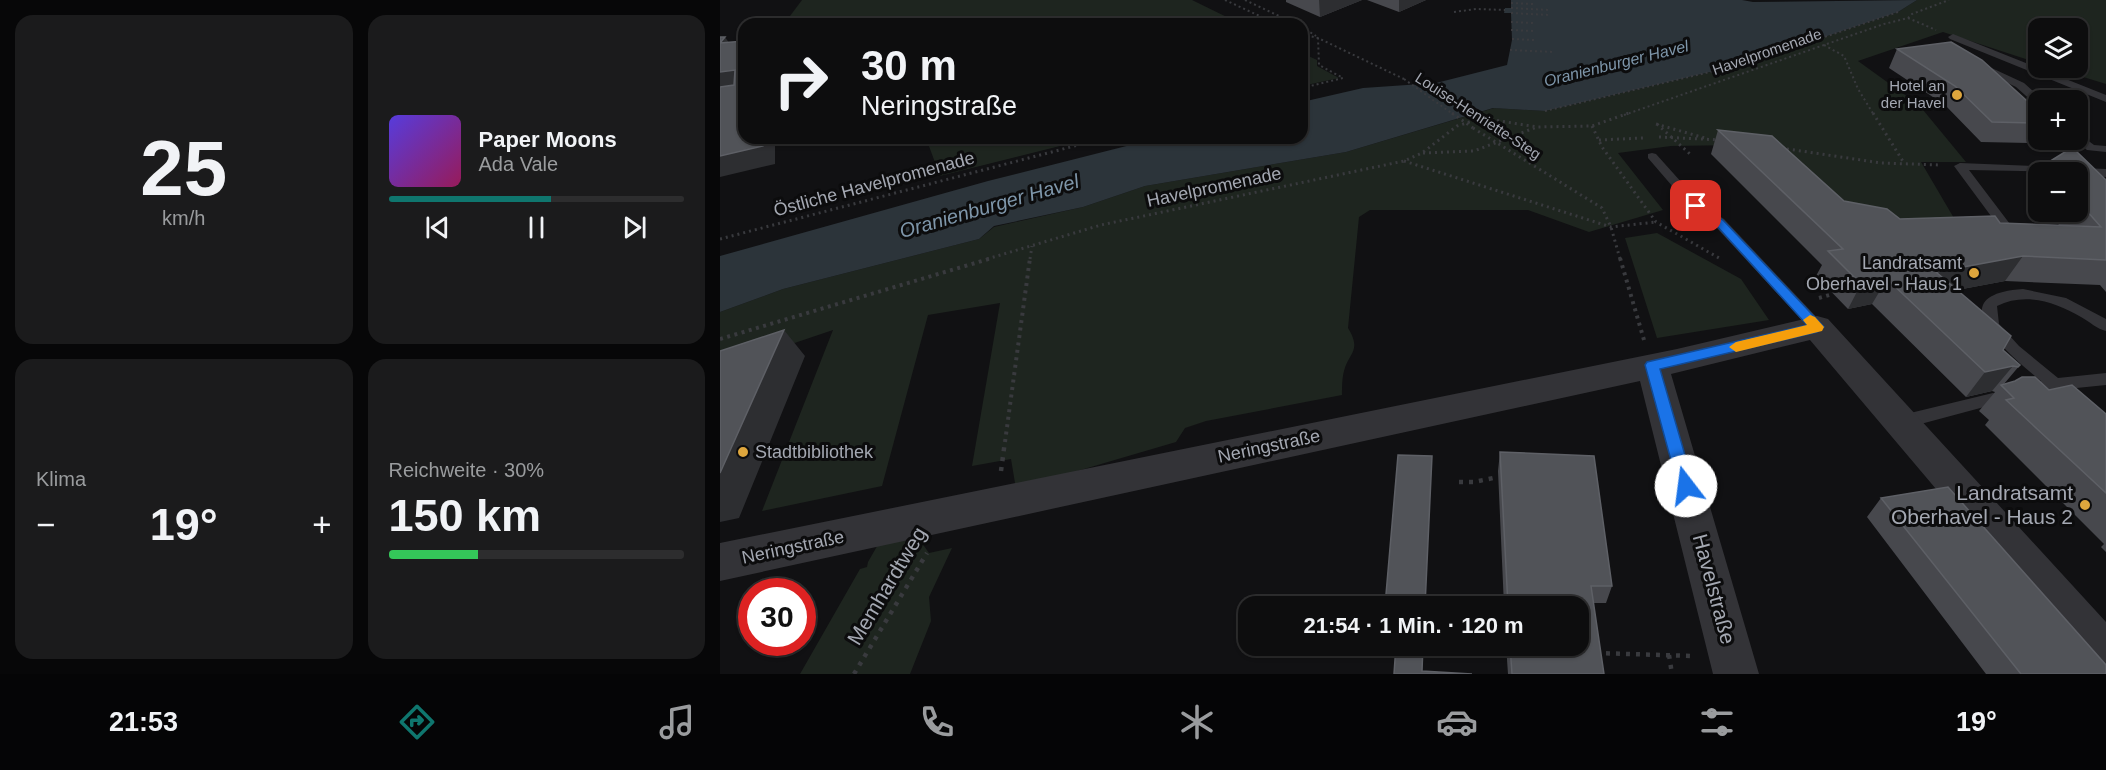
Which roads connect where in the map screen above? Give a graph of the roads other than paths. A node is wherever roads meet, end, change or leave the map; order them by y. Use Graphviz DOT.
graph roads {
  1 [pos="1953,37"];
  2 [pos="1970,62"];
  3 [pos="2028,92"];
  4 [pos="2106,99"];
  5 [pos="2088,145"];
  6 [pos="2106,148"];
  7 [pos="1652,156"];
  8 [pos="2106,173"];
  9 [pos="2010,232"];
  10 [pos="1820,312"];
  11 [pos="2106,326"];
  12 [pos="1649,356"];
  13 [pos="2106,379"];
  14 [pos="2054,383"];
  15 [pos="2035,388"];
  16 [pos="1993,399"];
  17 [pos="1902,422"];
  18 [pos="720,562"];
  19 [pos="2106,655"];
  20 [pos="1737,674"];
  1 -- 4 [label="lane"];
  2 -- 3 [label="lane"];
  5 -- 6 [label="lane"];
  7 -- 10 [label="lane"];
  8 -- 9 [label="lane"];
  10 -- 12 [label="street, Neringstraße"];
  10 -- 17 [label="street"];
  11 -- 14 [label="lane"];
  12 -- 18 [label="street, Neringstraße"];
  12 -- 20 [label="street, Havelstraße"];
  13 -- 14 [label="lane"];
  14 -- 15 [label="lane"];
  16 -- 17 [label="lane"];
  17 -- 19 [label="street"];
}
